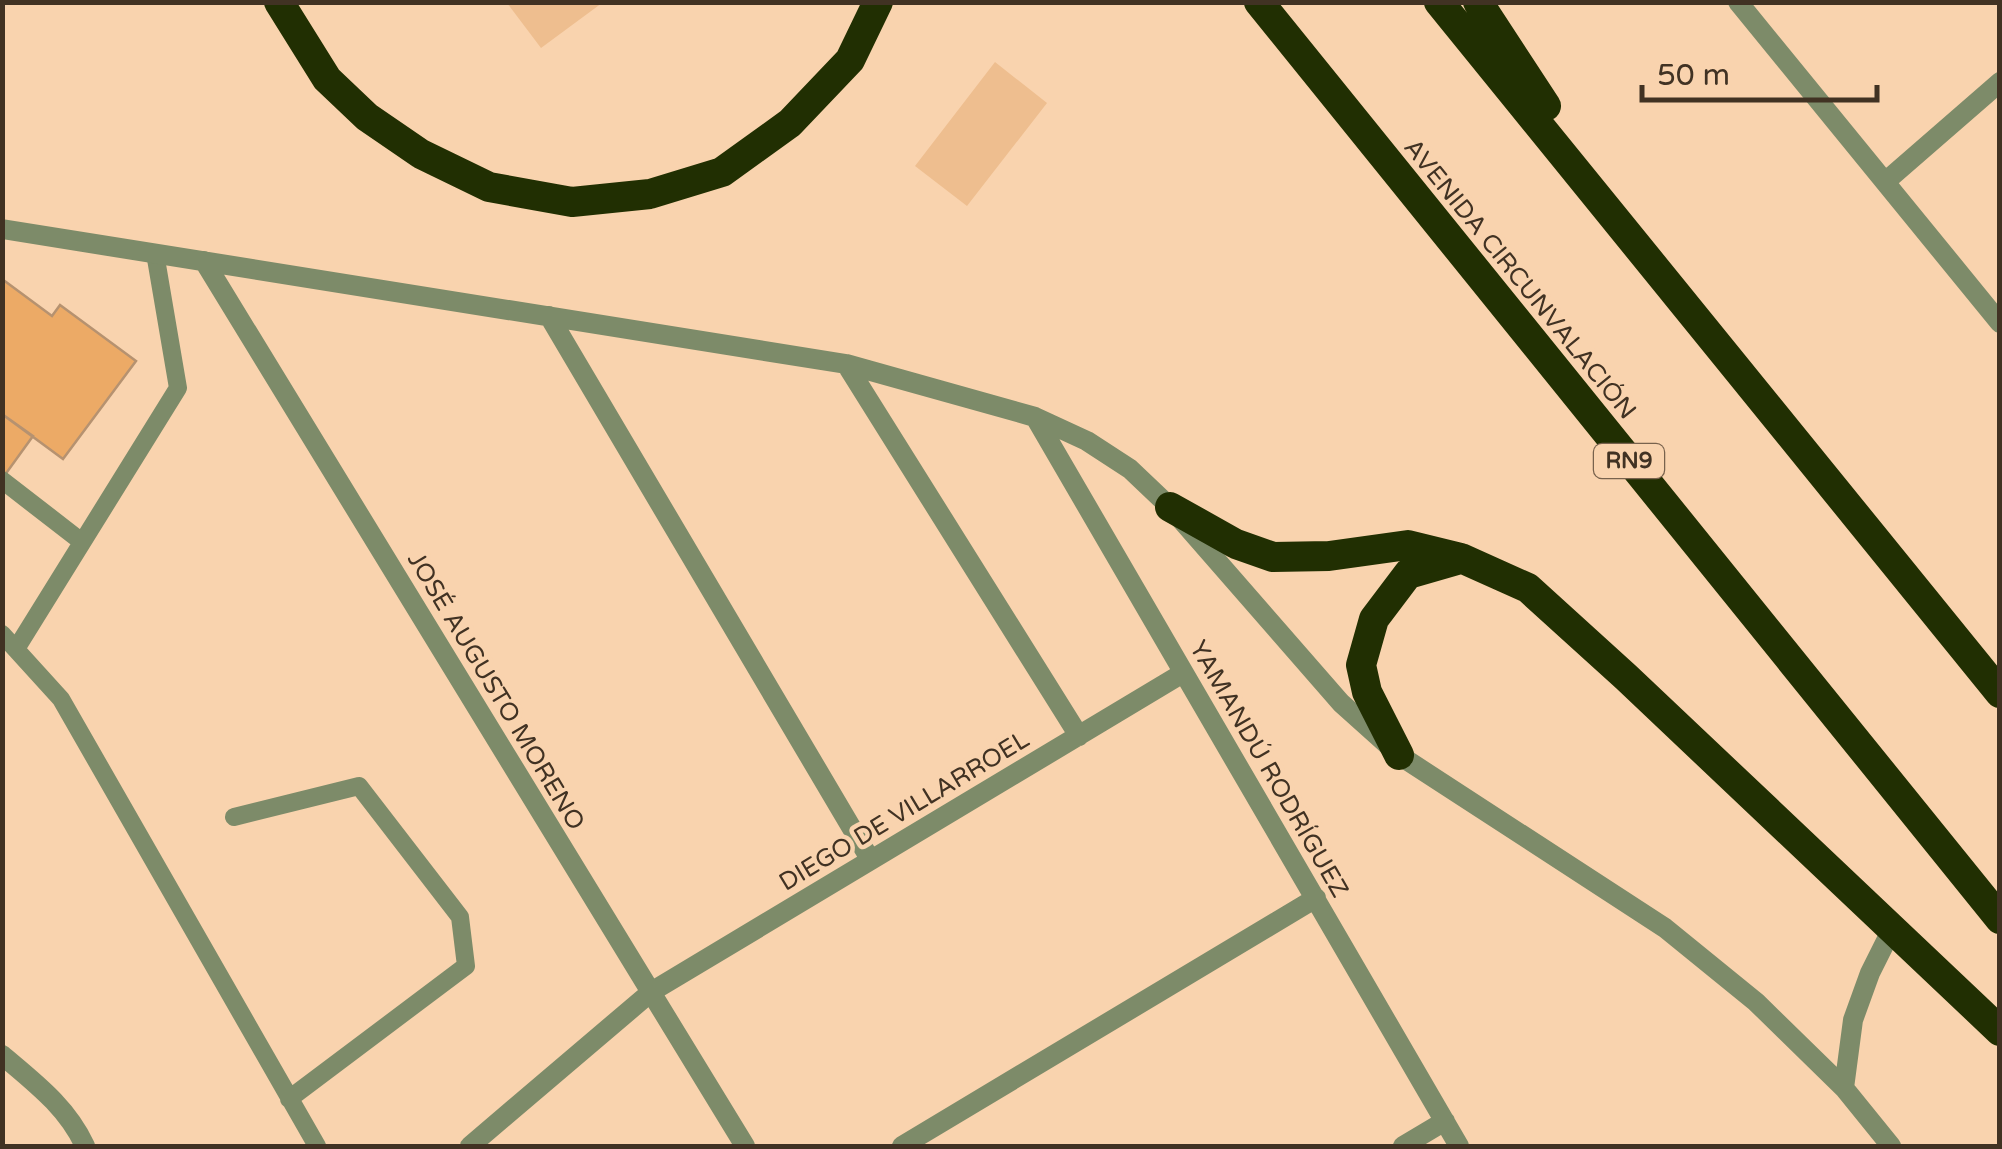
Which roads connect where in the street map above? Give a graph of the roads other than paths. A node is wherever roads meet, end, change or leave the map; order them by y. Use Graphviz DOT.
graph roads {
  1 [pos="279,2"];
  2 [pos="878,2"];
  3 [pos="1258,2"];
  4 [pos="1439,2"];
  5 [pos="1478,2"];
  6 [pos="1738,2"];
  7 [pos="2000,82"];
  8 [pos="1885,182"];
  9 [pos="2,229"];
  10 [pos="1635,243"];
  11 [pos="155,254"];
  12 [pos="204,261"];
  13 [pos="548,316"];
  14 [pos="2000,323"];
  15 [pos="846,364"];
  16 [pos="1035,417"];
  17 [pos="2,480"];
  18 [pos="1170,507"];
  19 [pos="82,542"];
  20 [pos="1461,558"];
  21 [pos="2,634"];
  22 [pos="16,648"];
  23 [pos="1183,672"];
  24 [pos="2000,692"];
  25 [pos="1079,736"];
  26 [pos="1399,755"];
  27 [pos="234,817"];
  28 [pos="870,860"];
  29 [pos="1316,898"];
  30 [pos="2000,919"];
  31 [pos="1892,929"];
  32 [pos="651,992"];
  33 [pos="2000,1031"];
  34 [pos="2,1054"];
  35 [pos="1844,1088"];
  36 [pos="289,1098"];
  37 [pos="1445,1122"];
  38 [pos="85,1146"];
  39 [pos="317,1146"];
  40 [pos="470,1146"];
  41 [pos="745,1146"];
  42 [pos="902,1146"];
  43 [pos="1403,1146"];
  44 [pos="1460,1146"];
  45 [pos="1892,1146"];
  1 -- 2 [label="highway"];
  3 -- 30 [label="highway, AVENIDA CIRCUNVALACIÓN / RN9"];
  4 -- 10 [label="highway"];
  5 -- 10 [label="highway"];
  6 -- 8 [label="street"];
  7 -- 8 [label="street"];
  8 -- 14 [label="street"];
  9 -- 11 [label="street"];
  10 -- 24 [label="highway"];
  11 -- 12 [label="street"];
  11 -- 19 [label="lane"];
  12 -- 13 [label="street"];
  12 -- 32 [label="street, JOSÉ AUGUSTO MORENO"];
  13 -- 15 [label="street"];
  13 -- 28 [label="street"];
  15 -- 16 [label="street"];
  15 -- 25 [label="street"];
  16 -- 18 [label="street"];
  16 -- 23 [label="street, YAMANDÚ RODRÍGUEZ"];
  17 -- 19 [label="lane"];
  18 -- 20 [label="highway"];
  18 -- 26 [label="street"];
  19 -- 22 [label="lane"];
  20 -- 26 [label="highway"];
  20 -- 31 [label="highway"];
  21 -- 22 [label="lane"];
  22 -- 36 [label="lane"];
  23 -- 25 [label="street, DIEGO DE VILLARROEL"];
  23 -- 29 [label="street, YAMANDÚ RODRÍGUEZ"];
  25 -- 28 [label="street, DIEGO DE VILLARROEL"];
  26 -- 35 [label="street"];
  27 -- 36 [label="lane"];
  28 -- 32 [label="street, DIEGO DE VILLARROEL"];
  29 -- 37 [label="street, YAMANDÚ RODRÍGUEZ"];
  29 -- 42 [label="street"];
  31 -- 33 [label="highway"];
  31 -- 35 [label="street"];
  32 -- 40 [label="street, DIEGO DE VILLARROEL"];
  32 -- 41 [label="street, JOSÉ AUGUSTO MORENO"];
  34 -- 38 [label="street"];
  35 -- 45 [label="street"];
  36 -- 39 [label="lane"];
  37 -- 43 [label="street"];
  37 -- 44 [label="street, YAMANDÚ RODRÍGUEZ"];
}
